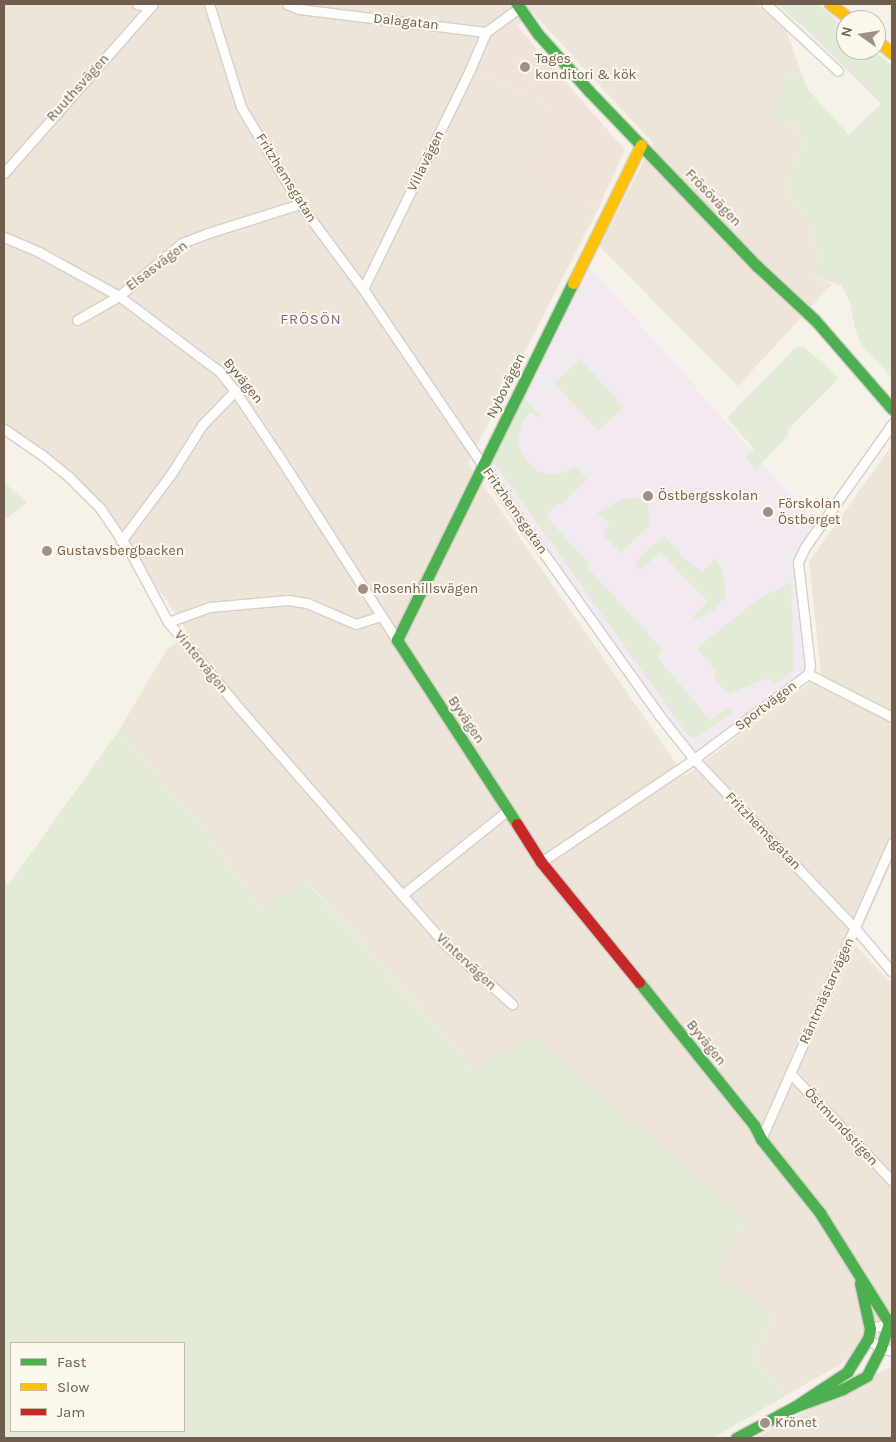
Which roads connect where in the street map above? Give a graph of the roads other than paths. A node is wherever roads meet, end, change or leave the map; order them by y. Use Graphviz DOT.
graph roads {
  1 [pos="136,4"];
  2 [pos="209,4"];
  3 [pos="287,4"];
  4 [pos="766,4"];
  5 [pos="152,5"];
  6 [pos="518,6"];
  7 [pos="486,32"];
  8 [pos="838,71"];
  9 [pos="641,145"];
  10 [pos="4,173"];
  11 [pos="300,204"];
  12 [pos="4,237"];
  13 [pos="363,288"];
  14 [pos="119,296"];
  15 [pos="77,320"];
  16 [pos="235,391"];
  17 [pos="892,409"];
  18 [pos="892,424"];
  19 [pos="4,429"];
  20 [pos="484,466"];
  21 [pos="121,541"];
  22 [pos="380,616"];
  23 [pos="168,622"];
  24 [pos="397,640"];
  25 [pos="808,674"];
  26 [pos="892,717"];
  27 [pos="694,759"];
  28 [pos="507,811"];
  29 [pos="892,843"];
  30 [pos="541,862"];
  31 [pos="402,895"];
  32 [pos="855,928"];
  33 [pos="892,972"];
  34 [pos="512,1004"];
  35 [pos="790,1072"];
  36 [pos="761,1139"];
  37 [pos="892,1181"];
  38 [pos="858,1276"];
  39 [pos="891,1324"];
  40 [pos="869,1334"];
  41 [pos="887,1350"];
  42 [pos="794,1407"];
  43 [pos="736,1438"];
  1 -- 5 [label="street"];
  2 -- 11 [label="street, Fritzhemsgatan"];
  3 -- 7 [label="street, Dalagatan"];
  4 -- 8 [label="street"];
  5 -- 10 [label="street, Ruuthsvägen"];
  6 -- 7 [label="street"];
  6 -- 9 [label="street, Frösövägen"];
  7 -- 13 [label="street, Villavägen"];
  9 -- 17 [label="street, Frösövägen"];
  9 -- 20 [label="street, Nybovägen"];
  11 -- 13 [label="street, Fritzhemsgatan"];
  11 -- 14 [label="street, Elsasvägen"];
  12 -- 14 [label="street, Byvägen"];
  13 -- 20 [label="street, Fritzhemsgatan"];
  14 -- 15 [label="street, Elsasvägen"];
  14 -- 16 [label="street, Byvägen"];
  16 -- 21 [label="street"];
  16 -- 22 [label="street, Byvägen"];
  18 -- 25 [label="street, Sportvägen"];
  19 -- 21 [label="street, Vintervägen"];
  20 -- 24 [label="street, Nybovägen"];
  20 -- 27 [label="street, Fritzhemsgatan"];
  21 -- 23 [label="street, Vintervägen"];
  22 -- 23 [label="street"];
  22 -- 24 [label="street, Byvägen"];
  23 -- 31 [label="street, Vintervägen"];
  24 -- 28 [label="street, Byvägen"];
  25 -- 26 [label="street"];
  25 -- 27 [label="street, Sportvägen"];
  27 -- 30 [label="street, Sportvägen"];
  27 -- 32 [label="street, Fritzhemsgatan"];
  28 -- 30 [label="street, Byvägen"];
  28 -- 31 [label="street"];
  29 -- 32 [label="street, Räntmästarvägen"];
  30 -- 36 [label="street, Byvägen"];
  31 -- 34 [label="street, Vintervägen"];
  32 -- 33 [label="street, Fritzhemsgatan"];
  32 -- 35 [label="street, Räntmästarvägen"];
  35 -- 36 [label="street, Räntmästarvägen"];
  35 -- 37 [label="street, Östmundstigen"];
  36 -- 38 [label="street, Byvägen"];
  38 -- 39 [label="street, Byvägen"];
  38 -- 40 [label="street, Byvägen"];
  39 -- 40 [label="street"];
  39 -- 41 [label="street"];
  40 -- 41 [label="street"];
  40 -- 42 [label="street"];
  41 -- 42 [label="street"];
  42 -- 43 [label="street"];
}
